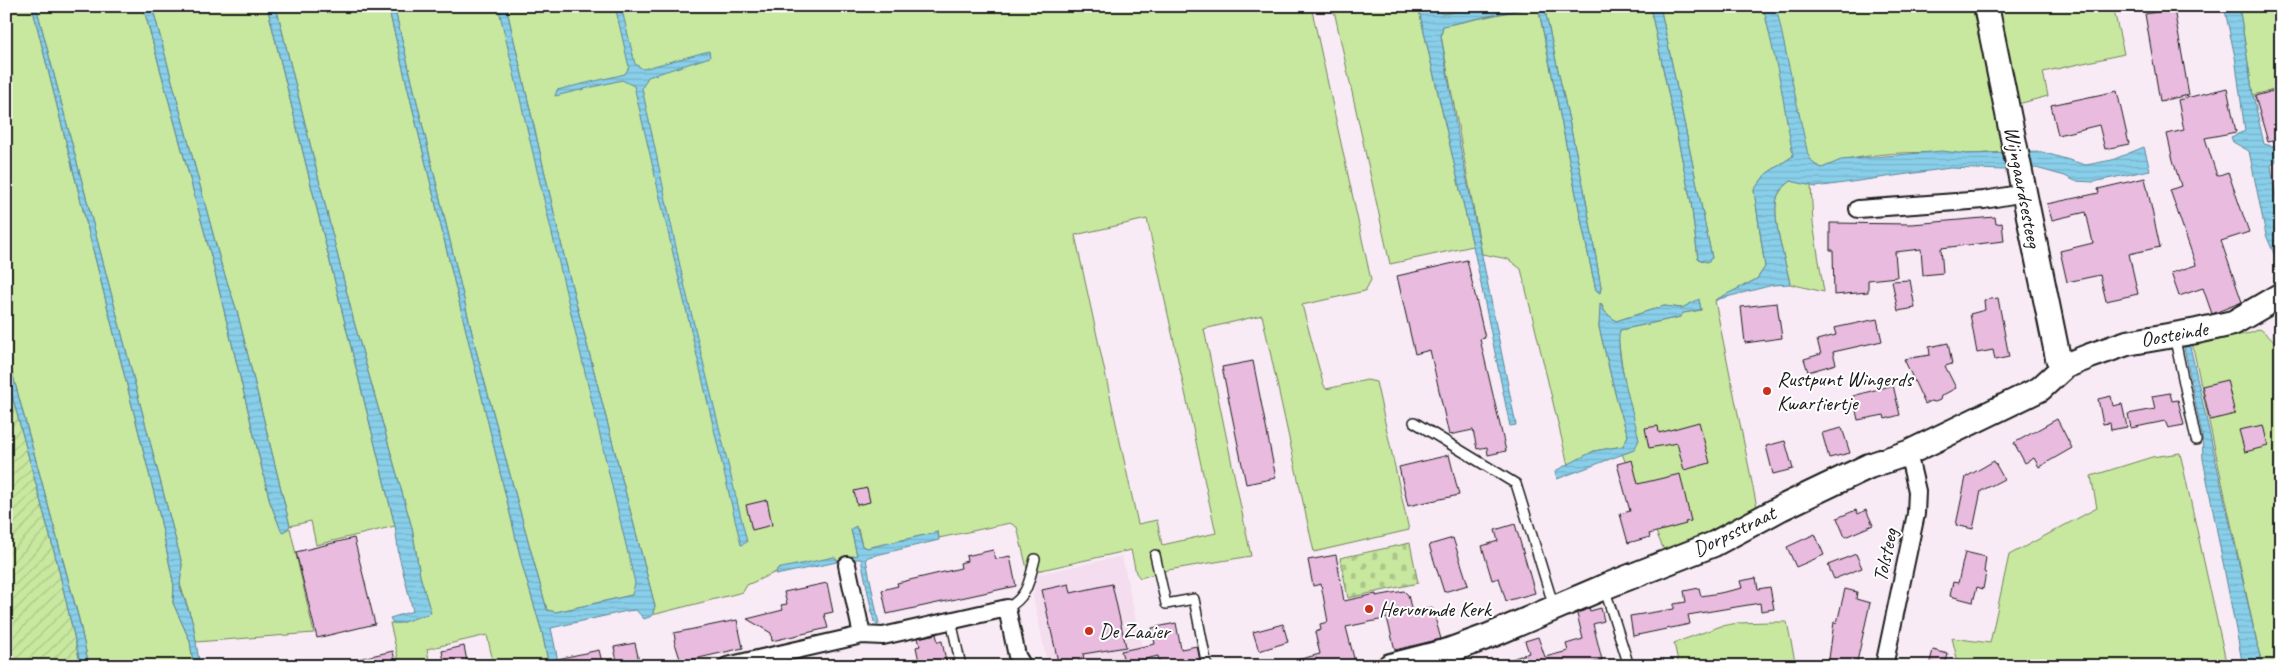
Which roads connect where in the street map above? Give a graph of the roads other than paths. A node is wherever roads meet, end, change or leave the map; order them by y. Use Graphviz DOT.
graph roads {
  1 [pos="1986,6"];
  2 [pos="2022,182"];
  3 [pos="1858,209"];
  4 [pos="2281,295"];
  5 [pos="2174,334"];
  6 [pos="2064,366"];
  7 [pos="1414,422"];
  8 [pos="2196,440"];
  9 [pos="1908,453"];
  10 [pos="1155,555"];
  11 [pos="1035,559"];
  12 [pos="847,565"];
  13 [pos="1604,587"];
  14 [pos="1007,608"];
  15 [pos="1554,608"];
  16 [pos="951,620"];
  17 [pos="862,635"];
  18 [pos="746,664"];
  19 [pos="727,666"];
  20 [pos="962,666"];
  21 [pos="1023,666"];
  22 [pos="1207,666"];
  23 [pos="1390,666"];
  24 [pos="1629,666"];
  25 [pos="1884,666"];
  1 -- 2 [label="street, Wijngaardsesteeg"];
  2 -- 3 [label="street"];
  2 -- 6 [label="street, Wijngaardsesteeg"];
  4 -- 5 [label="street, Oosteinde"];
  5 -- 6 [label="street, Oosteinde"];
  5 -- 8 [label="lane"];
  6 -- 9 [label="street, Dorpsstraat"];
  7 -- 15 [label="lane"];
  9 -- 13 [label="street, Dorpsstraat"];
  9 -- 25 [label="street, Tolsteeg"];
  10 -- 22 [label="lane"];
  11 -- 14 [label="lane"];
  12 -- 17 [label="street"];
  13 -- 15 [label="street, Dorpsstraat"];
  13 -- 24 [label="lane"];
  14 -- 16 [label="street"];
  14 -- 21 [label="street"];
  15 -- 23 [label="street, Dorpsstraat"];
  16 -- 17 [label="street"];
  16 -- 20 [label="lane"];
  17 -- 18 [label="street"];
  18 -- 19 [label="street"];
}
